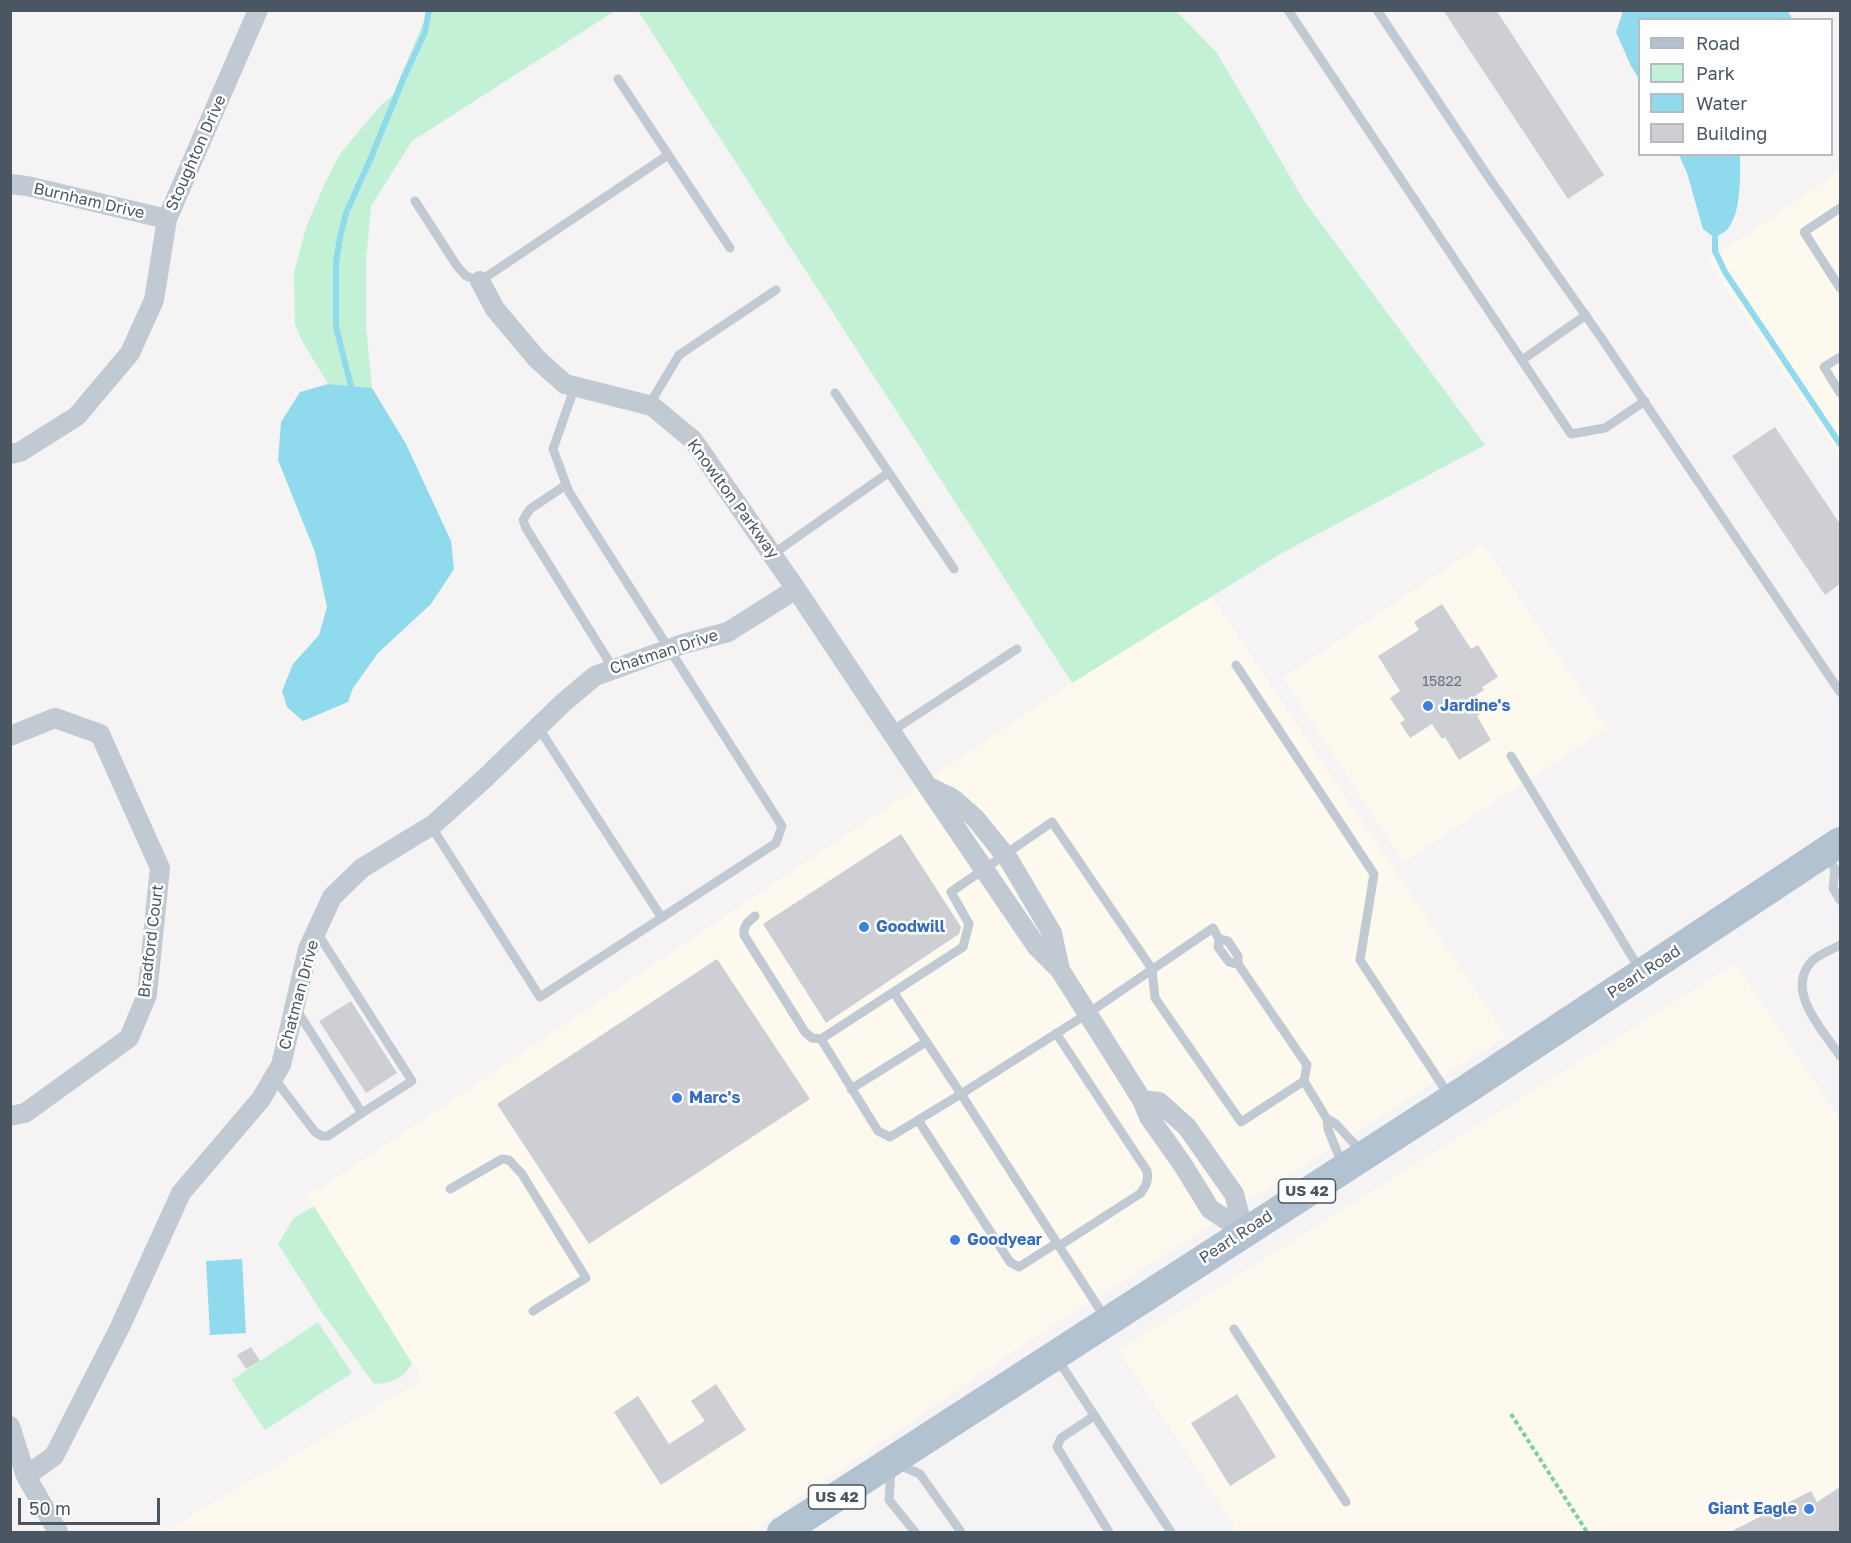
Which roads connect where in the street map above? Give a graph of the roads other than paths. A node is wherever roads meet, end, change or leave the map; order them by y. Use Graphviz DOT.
graph roads {
  1 [pos="258,10"];
  2 [pos="1288,10"];
  3 [pos="1377,10"];
  4 [pos="618,79"];
  5 [pos="669,155"];
  6 [pos="10,184"];
  7 [pos="415,201"];
  8 [pos="1840,208"];
  9 [pos="167,219"];
  10 [pos="730,248"];
  11 [pos="480,281"];
  12 [pos="1840,288"];
  13 [pos="776,290"];
  14 [pos="1586,315"];
  15 [pos="1840,357"];
  16 [pos="1522,360"];
  17 [pos="575,386"];
  18 [pos="835,393"];
  19 [pos="1840,393"];
  20 [pos="1644,401"];
  21 [pos="649,405"];
  22 [pos="10,454"];
  23 [pos="888,473"];
  24 [pos="566,485"];
  25 [pos="772,554"];
  26 [pos="954,569"];
  27 [pos="796,588"];
  28 [pos="668,649"];
  29 [pos="1017,649"];
  30 [pos="1236,665"];
  31 [pos="613,669"];
  32 [pos="1840,692"];
  33 [pos="538,727"];
  34 [pos="892,731"];
  35 [pos="10,736"];
  36 [pos="1511,756"];
  37 [pos="928,787"];
  38 [pos="431,826"];
  39 [pos="1005,854"];
  40 [pos="1835,859"];
  41 [pos="986,869"];
  42 [pos="1840,900"];
  43 [pos="755,916"];
  44 [pos="662,918"];
  45 [pos="316,931"];
  46 [pos="1840,945"];
  47 [pos="1152,969"];
  48 [pos="1060,970"];
  49 [pos="1642,974"];
  50 [pos="894,993"];
  51 [pos="294,1006"];
  52 [pos="1087,1014"];
  53 [pos="1056,1033"];
  54 [pos="820,1039"];
  55 [pos="926,1042"];
  56 [pos="1840,1056"];
  57 [pos="274,1078"];
  58 [pos="1304,1082"];
  59 [pos="851,1089"];
  60 [pos="961,1094"];
  61 [pos="1452,1098"];
  62 [pos="1142,1100"];
  63 [pos="362,1113"];
  64 [pos="10,1116"];
  65 [pos="1328,1119"];
  66 [pos="918,1120"];
  67 [pos="1354,1161"];
  68 [pos="450,1189"];
  69 [pos="1244,1231"];
  70 [pos="1058,1244"];
  71 [pos="533,1311"];
  72 [pos="1108,1321"];
  73 [pos="1234,1329"];
  74 [pos="1055,1355"];
  75 [pos="1094,1416"];
  76 [pos="10,1426"];
  77 [pos="892,1461"];
  78 [pos="26,1476"];
  79 [pos="1346,1502"];
  80 [pos="58,1533"];
  81 [pos="782,1533"];
  82 [pos="915,1533"];
  83 [pos="961,1533"];
  84 [pos="1109,1533"];
  85 [pos="1171,1533"];
  1 -- 9 [label="street, Stoughton Drive"];
  2 -- 16 [label="lane"];
  3 -- 14 [label="lane"];
  4 -- 5 [label="lane"];
  5 -- 10 [label="lane"];
  5 -- 11 [label="lane"];
  6 -- 9 [label="street, Burnham Drive"];
  7 -- 11 [label="lane"];
  8 -- 12 [label="lane"];
  9 -- 22 [label="street, Stoughton Drive"];
  11 -- 17 [label="street, Knowlton Parkway"];
  13 -- 21 [label="lane"];
  14 -- 16 [label="lane"];
  14 -- 20 [label="lane"];
  15 -- 19 [label="lane"];
  16 -- 20 [label="lane"];
  17 -- 21 [label="street, Knowlton Parkway"];
  17 -- 24 [label="lane"];
  18 -- 23 [label="lane"];
  20 -- 32 [label="lane"];
  21 -- 25 [label="street, Knowlton Parkway"];
  23 -- 25 [label="lane"];
  23 -- 26 [label="lane"];
  24 -- 28 [label="lane"];
  24 -- 31 [label="lane"];
  25 -- 27 [label="street, Knowlton Parkway"];
  27 -- 28 [label="street, Chatman Drive"];
  27 -- 34 [label="street, Knowlton Parkway"];
  28 -- 31 [label="street, Chatman Drive"];
  28 -- 44 [label="lane"];
  29 -- 34 [label="lane"];
  30 -- 61 [label="lane"];
  31 -- 33 [label="street, Chatman Drive"];
  33 -- 38 [label="street, Chatman Drive"];
  33 -- 44 [label="lane"];
  34 -- 37 [label="street, Knowlton Parkway"];
  35 -- 64 [label="street, Bradford Court"];
  36 -- 49 [label="lane"];
  37 -- 39 [label="street, Knowlton Parkway"];
  37 -- 41 [label="street, Knowlton Parkway"];
  38 -- 44 [label="lane"];
  38 -- 45 [label="street, Chatman Drive"];
  39 -- 41 [label="lane"];
  39 -- 47 [label="lane"];
  39 -- 48 [label="street, Knowlton Parkway"];
  40 -- 42 [label="lane"];
  40 -- 49 [label="main road, Pearl Road / US 42"];
  41 -- 48 [label="street, Knowlton Parkway"];
  41 -- 50 [label="lane"];
  43 -- 54 [label="lane"];
  45 -- 51 [label="street, Chatman Drive"];
  45 -- 63 [label="lane"];
  46 -- 56 [label="lane"];
  47 -- 52 [label="lane"];
  47 -- 58 [label="lane"];
  47 -- 58 [label="lane"];
  48 -- 52 [label="street, Knowlton Parkway"];
  49 -- 61 [label="main road, Pearl Road / US 42"];
  50 -- 54 [label="lane"];
  50 -- 55 [label="lane"];
  51 -- 57 [label="street, Chatman Drive"];
  51 -- 63 [label="lane"];
  52 -- 53 [label="lane"];
  52 -- 62 [label="street, Knowlton Parkway"];
  53 -- 60 [label="lane"];
  53 -- 70 [label="lane"];
  54 -- 59 [label="lane"];
  55 -- 59 [label="lane"];
  55 -- 60 [label="lane"];
  57 -- 63 [label="lane"];
  57 -- 78 [label="street, Chatman Drive"];
  58 -- 65 [label="lane"];
  59 -- 66 [label="lane"];
  60 -- 66 [label="lane"];
  60 -- 70 [label="lane"];
  61 -- 67 [label="main road, Pearl Road / US 42"];
  62 -- 69 [label="street, Knowlton Parkway"];
  62 -- 69 [label="street"];
  65 -- 67 [label="lane"];
  65 -- 67 [label="lane"];
  66 -- 70 [label="lane"];
  67 -- 69 [label="main road, Pearl Road / US 42"];
  68 -- 71 [label="lane"];
  69 -- 72 [label="main road, Pearl Road / US 42"];
  70 -- 72 [label="lane"];
  72 -- 74 [label="main road, Pearl Road / US 42"];
  73 -- 79 [label="lane"];
  74 -- 75 [label="lane"];
  74 -- 77 [label="main road, Pearl Road / US 42"];
  75 -- 84 [label="lane"];
  75 -- 85 [label="lane"];
  76 -- 78 [label="street"];
  77 -- 81 [label="main road, Pearl Road / US 42"];
  77 -- 82 [label="lane"];
  77 -- 83 [label="lane"];
  78 -- 80 [label="street"];
}
